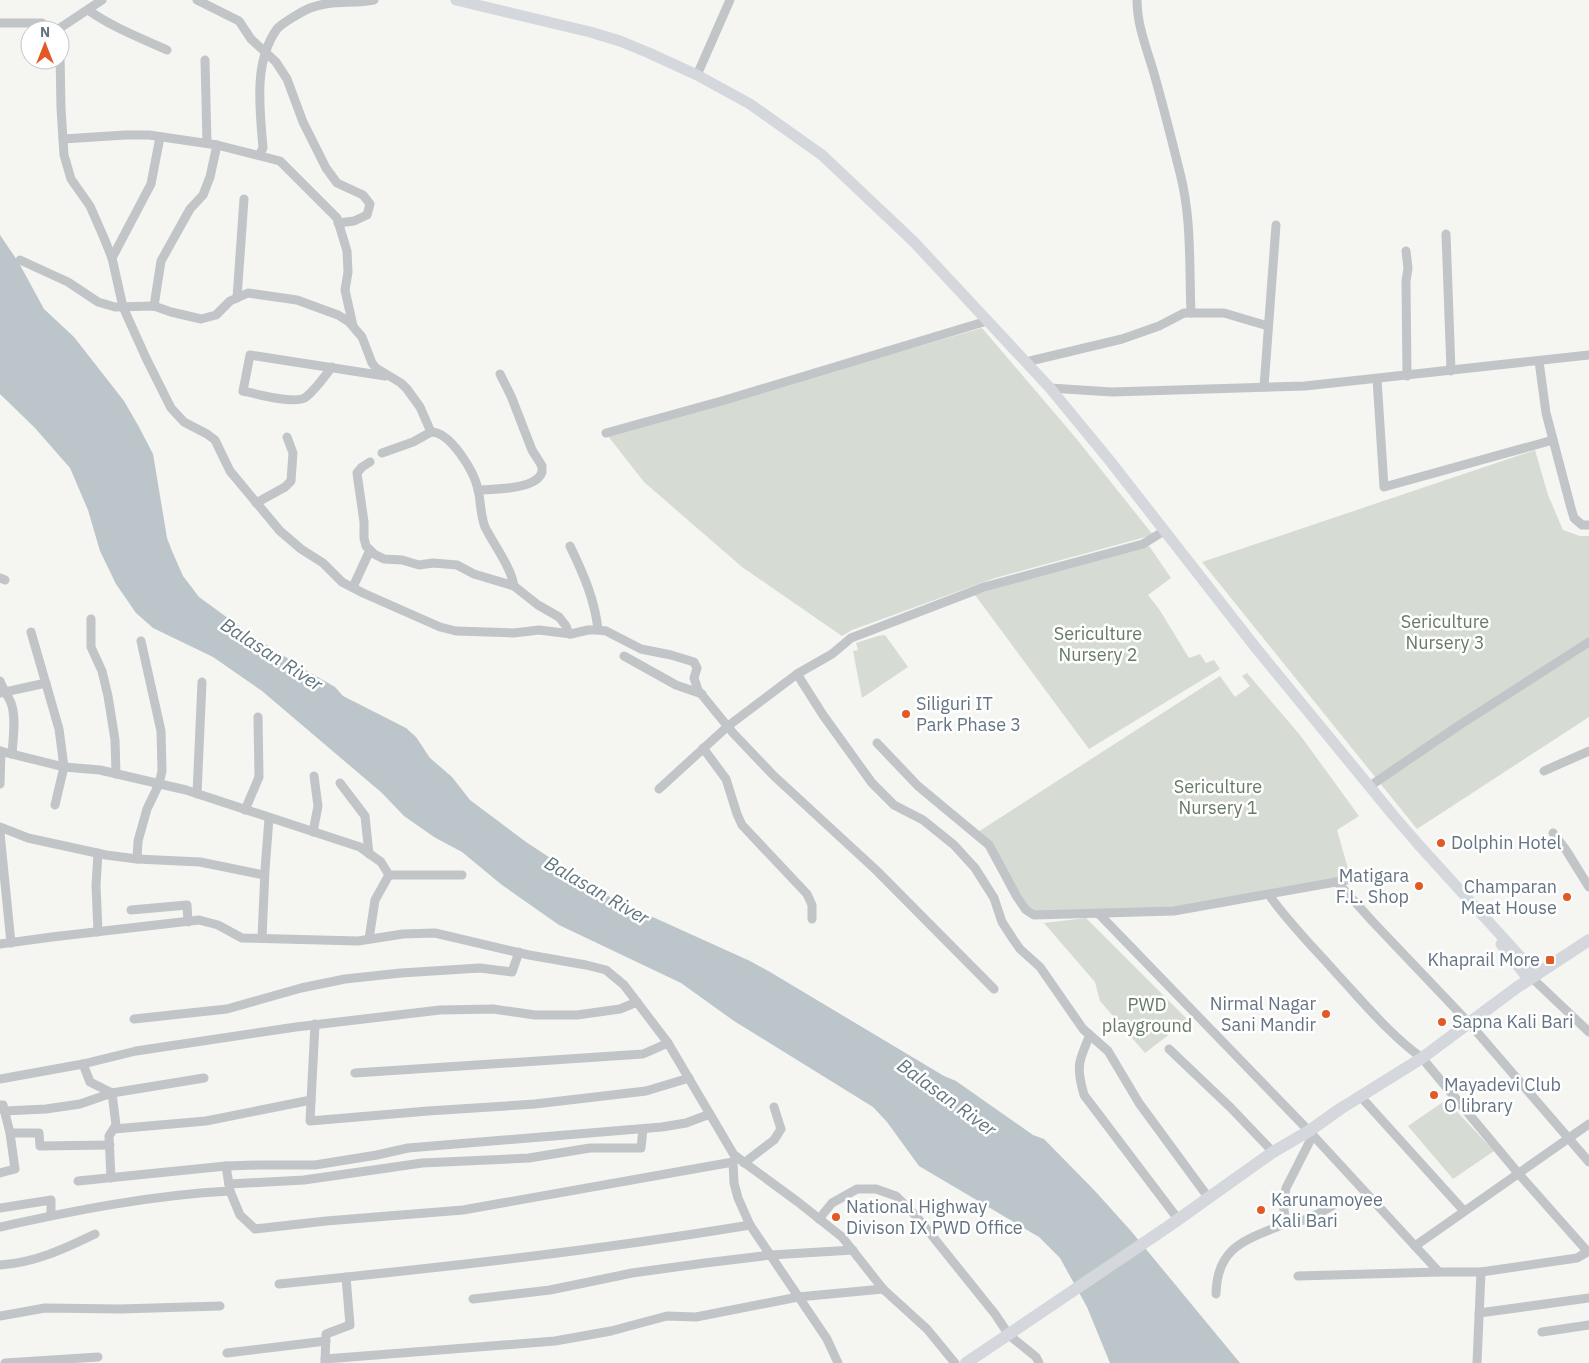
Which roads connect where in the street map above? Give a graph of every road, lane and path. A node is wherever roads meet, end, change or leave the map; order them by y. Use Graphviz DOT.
graph roads {
  1 [pos="102,0"];
  2 [pos="197,0"];
  3 [pos="374,0"];
  4 [pos="456,0"];
  5 [pos="730,0"];
  6 [pos="1137,0"];
  7 [pos="471,2"];
  8 [pos="88,10"];
  9 [pos="70,22"];
  10 [pos="0,23"];
  11 [pos="20,23"];
  12 [pos="167,50"];
  13 [pos="265,53"];
  14 [pos="205,60"];
  15 [pos="61,70"];
  16 [pos="697,74"];
  17 [pos="160,137"];
  18 [pos="63,139"];
  19 [pos="207,143"];
  20 [pos="217,145"];
  21 [pos="259,155"];
  22 [pos="244,199"];
  23 [pos="338,223"];
  24 [pos="1276,226"];
  25 [pos="1446,234"];
  26 [pos="1406,251"];
  27 [pos="112,258"];
  28 [pos="20,260"];
  29 [pos="237,298"];
  30 [pos="154,306"];
  31 [pos="123,307"];
  32 [pos="1191,314"];
  33 [pos="987,321"];
  34 [pos="354,326"];
  35 [pos="1268,326"];
  36 [pos="1589,355"];
  37 [pos="1539,361"];
  38 [pos="1026,362"];
  39 [pos="332,367"];
  40 [pos="1451,371"];
  41 [pos="500,374"];
  42 [pos="388,376"];
  43 [pos="1407,376"];
  44 [pos="1378,378"];
  45 [pos="1264,387"];
  46 [pos="1050,388"];
  47 [pos="432,432"];
  48 [pos="606,433"];
  49 [pos="287,437"];
  50 [pos="1553,440"];
  51 [pos="382,453"];
  52 [pos="370,462"];
  53 [pos="478,490"];
  54 [pos="256,503"];
  55 [pos="1589,525"];
  56 [pos="1164,530"];
  57 [pos="570,546"];
  58 [pos="370,550"];
  59 [pos="514,586"];
  60 [pos="353,587"];
  61 [pos="91,618"];
  62 [pos="598,630"];
  63 [pos="31,632"];
  64 [pos="569,634"];
  65 [pos="141,641"];
  66 [pos="1589,642"];
  67 [pos="624,656"];
  68 [pos="797,674"];
  69 [pos="0,681"];
  70 [pos="202,682"];
  71 [pos="46,683"];
  72 [pos="2,693"];
  73 [pos="703,694"];
  74 [pos="258,717"];
  75 [pos="728,726"];
  76 [pos="877,742"];
  77 [pos="703,748"];
  78 [pos="0,751"];
  79 [pos="1589,751"];
  80 [pos="12,754"];
  81 [pos="64,766"];
  82 [pos="1544,771"];
  83 [pos="116,774"];
  84 [pos="314,776"];
  85 [pos="0,784"];
  86 [pos="159,784"];
  87 [pos="340,784"];
  88 [pos="1370,786"];
  89 [pos="659,789"];
  90 [pos="197,794"];
  91 [pos="55,805"];
  92 [pos="245,810"];
  93 [pos="270,818"];
  94 [pos="0,827"];
  95 [pos="0,832"];
  96 [pos="313,832"];
  97 [pos="1553,833"];
  98 [pos="98,854"];
  99 [pos="369,854"];
  100 [pos="137,859"];
  101 [pos="264,875"];
  102 [pos="389,875"];
  103 [pos="462,875"];
  104 [pos="1366,876"];
  105 [pos="1337,882"];
  106 [pos="1589,887"];
  107 [pos="1269,894"];
  108 [pos="1471,902"];
  109 [pos="131,910"];
  110 [pos="1099,914"];
  111 [pos="812,919"];
  112 [pos="188,922"];
  113 [pos="98,932"];
  114 [pos="262,938"];
  115 [pos="370,940"];
  116 [pos="1588,941"];
  117 [pos="10,943"];
  118 [pos="0,944"];
  119 [pos="518,952"];
  120 [pos="1517,967"];
  121 [pos="1533,978"];
  122 [pos="1516,988"];
  123 [pos="994,989"];
  124 [pos="637,1002"];
  125 [pos="134,1019"];
  126 [pos="315,1024"];
  127 [pos="1470,1024"];
  128 [pos="1589,1032"];
  129 [pos="1090,1035"];
  130 [pos="668,1043"];
  131 [pos="1169,1049"];
  132 [pos="1422,1058"];
  133 [pos="83,1064"];
  134 [pos="355,1073"];
  135 [pos="204,1078"];
  136 [pos="688,1078"];
  137 [pos="0,1079"];
  138 [pos="112,1093"];
  139 [pos="1360,1096"];
  140 [pos="311,1100"];
  141 [pos="774,1107"];
  142 [pos="2,1108"];
  143 [pos="710,1114"];
  144 [pos="1589,1124"];
  145 [pos="114,1129"];
  146 [pos="643,1129"];
  147 [pos="10,1133"];
  148 [pos="1311,1133"];
  149 [pos="1568,1139"];
  150 [pos="110,1145"];
  151 [pos="1273,1152"];
  152 [pos="738,1161"];
  153 [pos="1589,1162"];
  154 [pos="226,1166"];
  155 [pos="0,1172"];
  156 [pos="1518,1173"];
  157 [pos="111,1178"];
  158 [pos="78,1181"];
  159 [pos="230,1188"];
  160 [pos="1208,1197"];
  161 [pos="1342,1200"];
  162 [pos="0,1208"];
  163 [pos="1464,1211"];
  164 [pos="52,1215"];
  165 [pos="819,1219"];
  166 [pos="1174,1222"];
  167 [pos="1286,1222"];
  168 [pos="750,1225"];
  169 [pos="0,1227"];
  170 [pos="95,1234"];
  171 [pos="1415,1246"];
  172 [pos="852,1250"];
  173 [pos="1588,1251"];
  174 [pos="771,1254"];
  175 [pos="0,1265"];
  176 [pos="1439,1272"];
  177 [pos="1481,1272"];
  178 [pos="1298,1276"];
  179 [pos="346,1277"];
  180 [pos="279,1284"];
  181 [pos="883,1289"];
  182 [pos="1216,1294"];
  183 [pos="798,1297"];
  184 [pos="1589,1298"];
  185 [pos="473,1299"];
  186 [pos="220,1306"];
  187 [pos="1480,1313"];
  188 [pos="0,1316"];
  189 [pos="1589,1325"];
  190 [pos="1542,1332"];
  191 [pos="1009,1335"];
  192 [pos="326,1342"];
  193 [pos="227,1353"];
  194 [pos="98,1357"];
  195 [pos="325,1361"];
  196 [pos="5,1363"];
  197 [pos="838,1363"];
  198 [pos="955,1363"];
  199 [pos="966,1363"];
  200 [pos="1039,1363"];
  201 [pos="1477,1363"];
  1 -- 8 [label="street"];
  2 -- 13 [label="street"];
  3 -- 13 [label="street"];
  4 -- 7 [label="main road"];
  5 -- 16 [label="street"];
  6 -- 32 [label="street"];
  7 -- 16 [label="main road"];
  8 -- 9 [label="street"];
  8 -- 12 [label="street"];
  10 -- 11 [label="street"];
  13 -- 21 [label="street"];
  13 -- 23 [label="street"];
  14 -- 19 [label="street"];
  15 -- 18 [label="street"];
  16 -- 33 [label="main road"];
  17 -- 18 [label="street"];
  17 -- 19 [label="street"];
  17 -- 27 [label="street"];
  18 -- 27 [label="street"];
  19 -- 20 [label="street"];
  20 -- 21 [label="street"];
  20 -- 30 [label="street"];
  21 -- 23 [label="street"];
  22 -- 29 [label="street"];
  23 -- 34 [label="street"];
  24 -- 35 [label="street"];
  25 -- 40 [label="street"];
  26 -- 43 [label="street"];
  27 -- 31 [label="street"];
  28 -- 31 [label="street"];
  29 -- 30 [label="street"];
  29 -- 34 [label="street"];
  30 -- 31 [label="street"];
  31 -- 54 [label="street"];
  32 -- 35 [label="street"];
  32 -- 38 [label="street"];
  33 -- 38 [label="main road"];
  33 -- 48 [label="street"];
  34 -- 42 [label="street"];
  35 -- 45 [label="street"];
  36 -- 37 [label="street"];
  37 -- 40 [label="street"];
  37 -- 50 [label="street"];
  38 -- 46 [label="main road"];
  39 -- 39 [label="street"];
  39 -- 42 [label="street"];
  40 -- 43 [label="street"];
  41 -- 53 [label="street"];
  42 -- 47 [label="street"];
  43 -- 44 [label="street"];
  44 -- 45 [label="street"];
  44 -- 50 [label="street"];
  45 -- 46 [label="street"];
  46 -- 56 [label="main road"];
  47 -- 51 [label="street"];
  47 -- 53 [label="street"];
  49 -- 54 [label="street"];
  50 -- 55 [label="street"];
  52 -- 58 [label="street"];
  53 -- 59 [label="street"];
  54 -- 60 [label="street"];
  56 -- 68 [label="street"];
  56 -- 88 [label="main road"];
  57 -- 62 [label="street"];
  58 -- 59 [label="street"];
  58 -- 60 [label="street"];
  59 -- 64 [label="street"];
  60 -- 64 [label="street"];
  61 -- 83 [label="street"];
  62 -- 64 [label="street"];
  62 -- 73 [label="street"];
  63 -- 71 [label="street"];
  65 -- 86 [label="street"];
  66 -- 88 [label="street"];
  67 -- 73 [label="street"];
  68 -- 75 [label="street"];
  68 -- 129 [label="street"];
  69 -- 72 [label="street"];
  70 -- 90 [label="street"];
  71 -- 72 [label="street"];
  71 -- 81 [label="street"];
  72 -- 80 [label="street"];
  73 -- 75 [label="street"];
  74 -- 92 [label="street"];
  75 -- 77 [label="street"];
  75 -- 123 [label="street"];
  76 -- 110 [label="street"];
  77 -- 89 [label="street"];
  77 -- 111 [label="street"];
  78 -- 80 [label="street"];
  78 -- 85 [label="street"];
  79 -- 82 [label="street"];
  80 -- 81 [label="street"];
  81 -- 83 [label="street"];
  81 -- 91 [label="street"];
  83 -- 86 [label="street"];
  84 -- 96 [label="street"];
  86 -- 90 [label="street"];
  86 -- 100 [label="street"];
  87 -- 99 [label="street"];
  88 -- 108 [label="main road"];
  90 -- 92 [label="street"];
  92 -- 93 [label="street"];
  93 -- 96 [label="street"];
  93 -- 101 [label="street"];
  94 -- 98 [label="street"];
  95 -- 117 [label="street"];
  96 -- 99 [label="street"];
  97 -- 106 [label="street"];
  98 -- 100 [label="street"];
  98 -- 113 [label="street"];
  99 -- 102 [label="street"];
  100 -- 101 [label="street"];
  101 -- 114 [label="street"];
  102 -- 103 [label="street"];
  102 -- 115 [label="street"];
  104 -- 105 [label="street"];
  105 -- 107 [label="street"];
  105 -- 127 [label="street"];
  107 -- 110 [label="street"];
  107 -- 132 [label="street"];
  108 -- 120 [label="main road"];
  108 -- 121 [label="main road"];
  109 -- 112 [label="street"];
  110 -- 148 [label="street"];
  112 -- 113 [label="street"];
  112 -- 114 [label="street"];
  113 -- 117 [label="street"];
  114 -- 115 [label="street"];
  115 -- 119 [label="street"];
  116 -- 121 [label="highway"];
  117 -- 118 [label="street"];
  119 -- 124 [label="street"];
  119 -- 125 [label="street"];
  120 -- 121 [label="main road"];
  120 -- 122 [label="main road"];
  121 -- 122 [label="highway"];
  121 -- 128 [label="street"];
  122 -- 127 [label="highway"];
  124 -- 126 [label="street"];
  124 -- 130 [label="street"];
  126 -- 133 [label="street"];
  126 -- 140 [label="street"];
  127 -- 132 [label="highway"];
  127 -- 149 [label="street"];
  129 -- 160 [label="street"];
  129 -- 166 [label="street"];
  130 -- 134 [label="street"];
  130 -- 136 [label="street"];
  131 -- 151 [label="street"];
  132 -- 139 [label="highway"];
  132 -- 156 [label="street"];
  133 -- 137 [label="street"];
  133 -- 138 [label="street"];
  135 -- 138 [label="street"];
  136 -- 140 [label="street"];
  136 -- 143 [label="street"];
  138 -- 142 [label="street"];
  138 -- 145 [label="street"];
  139 -- 148 [label="highway"];
  139 -- 163 [label="street"];
  140 -- 145 [label="street"];
  141 -- 152 [label="street"];
  142 -- 147 [label="street"];
  143 -- 146 [label="street"];
  143 -- 152 [label="street"];
  144 -- 149 [label="street"];
  145 -- 150 [label="street"];
  146 -- 154 [label="street"];
  146 -- 159 [label="street"];
  147 -- 150 [label="street"];
  147 -- 155 [label="street"];
  148 -- 151 [label="highway"];
  148 -- 167 [label="street"];
  148 -- 171 [label="street"];
  149 -- 153 [label="street"];
  149 -- 156 [label="street"];
  150 -- 157 [label="street"];
  151 -- 160 [label="highway"];
  152 -- 159 [label="street"];
  152 -- 165 [label="street"];
  152 -- 168 [label="street"];
  154 -- 157 [label="street"];
  154 -- 159 [label="street"];
  156 -- 163 [label="street"];
  156 -- 173 [label="street"];
  157 -- 158 [label="street"];
  159 -- 164 [label="street"];
  160 -- 166 [label="highway"];
  161 -- 167 [label="street"];
  162 -- 164 [label="street"];
  163 -- 171 [label="street"];
  164 -- 169 [label="street"];
  165 -- 172 [label="street"];
  165 -- 191 [label="street"];
  166 -- 191 [label="highway"];
  167 -- 182 [label="street"];
  168 -- 174 [label="street"];
  168 -- 179 [label="street"];
  170 -- 175 [label="street"];
  171 -- 176 [label="street"];
  172 -- 174 [label="street"];
  172 -- 181 [label="street"];
  173 -- 177 [label="street"];
  174 -- 183 [label="street"];
  174 -- 185 [label="street"];
  176 -- 177 [label="street"];
  176 -- 178 [label="street"];
  177 -- 187 [label="street"];
  179 -- 180 [label="street"];
  179 -- 192 [label="street"];
  181 -- 183 [label="street"];
  181 -- 198 [label="street"];
  183 -- 195 [label="street"];
  183 -- 197 [label="street"];
  184 -- 187 [label="street"];
  186 -- 188 [label="street"];
  187 -- 201 [label="street"];
  189 -- 190 [label="street"];
  191 -- 199 [label="highway"];
  191 -- 200 [label="street"];
  192 -- 193 [label="street"];
  192 -- 195 [label="street"];
  194 -- 196 [label="street"];
}
